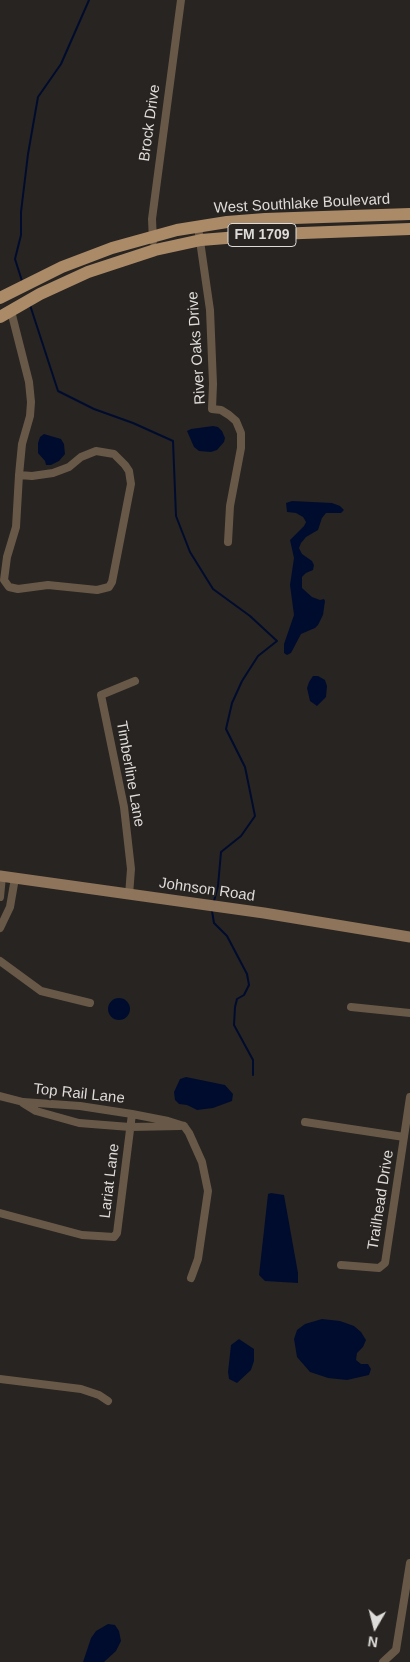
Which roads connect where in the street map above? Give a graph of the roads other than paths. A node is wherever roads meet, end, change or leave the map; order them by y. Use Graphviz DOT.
graph roads {
  1 [pos="181,0"];
  2 [pos="410,214"];
  3 [pos="198,227"];
  4 [pos="410,229"];
  5 [pos="151,236"];
  6 [pos="201,240"];
  7 [pos="155,250"];
  8 [pos="5,296"];
  9 [pos="9,312"];
  10 [pos="19,475"];
  11 [pos="228,542"];
  12 [pos="135,681"];
  13 [pos="1,876"];
  14 [pos="15,878"];
  15 [pos="129,895"];
  16 [pos="0,896"];
  17 [pos="0,910"];
  18 [pos="1,925"];
  19 [pos="410,937"];
  20 [pos="0,961"];
  21 [pos="90,1003"];
  22 [pos="351,1007"];
  23 [pos="410,1014"];
  24 [pos="0,1096"];
  25 [pos="410,1096"];
  26 [pos="23,1102"];
  27 [pos="132,1114"];
  28 [pos="305,1122"];
  29 [pos="184,1126"];
  30 [pos="130,1127"];
  31 [pos="404,1137"];
  32 [pos="0,1213"];
  33 [pos="340,1265"];
  34 [pos="191,1278"];
  35 [pos="0,1379"];
  36 [pos="108,1401"];
  37 [pos="410,1563"];
  38 [pos="382,1662"];
  1 -- 5 [label="street, Brock Drive"];
  2 -- 3 [label="main road, West Southlake Boulevard / FM 1709"];
  3 -- 5 [label="main road, West Southlake Boulevard / FM 1709"];
  3 -- 6 [label="street, River Oaks Drive"];
  4 -- 6 [label="main road, West Southlake Boulevard / FM 1709"];
  5 -- 7 [label="street, Brock Drive"];
  5 -- 8 [label="main road, West Southlake Boulevard / FM 1709"];
  6 -- 7 [label="main road, West Southlake Boulevard / FM 1709"];
  6 -- 11 [label="street, River Oaks Drive"];
  7 -- 9 [label="main road, West Southlake Boulevard / FM 1709"];
  9 -- 10 [label="street"];
  10 -- 10 [label="street"];
  12 -- 15 [label="street, Timberline Lane"];
  13 -- 14 [label="street, Johnson Road"];
  13 -- 16 [label="street"];
  14 -- 15 [label="street, Johnson Road"];
  14 -- 18 [label="street"];
  15 -- 19 [label="street, Johnson Road"];
  17 -- 18 [label="street"];
  20 -- 21 [label="street"];
  22 -- 23 [label="street"];
  24 -- 26 [label="street, Top Rail Lane"];
  25 -- 31 [label="street, Trailhead Drive"];
  26 -- 27 [label="street, Top Rail Lane"];
  26 -- 30 [label="street, Top Rail Lane"];
  27 -- 29 [label="street, Top Rail Lane"];
  27 -- 30 [label="street, Top Rail Lane"];
  28 -- 31 [label="street"];
  29 -- 30 [label="street, Top Rail Lane"];
  29 -- 34 [label="street"];
  30 -- 32 [label="street, Lariat Lane"];
  31 -- 33 [label="street, Trailhead Drive"];
  35 -- 36 [label="street"];
  37 -- 38 [label="street"];
}
